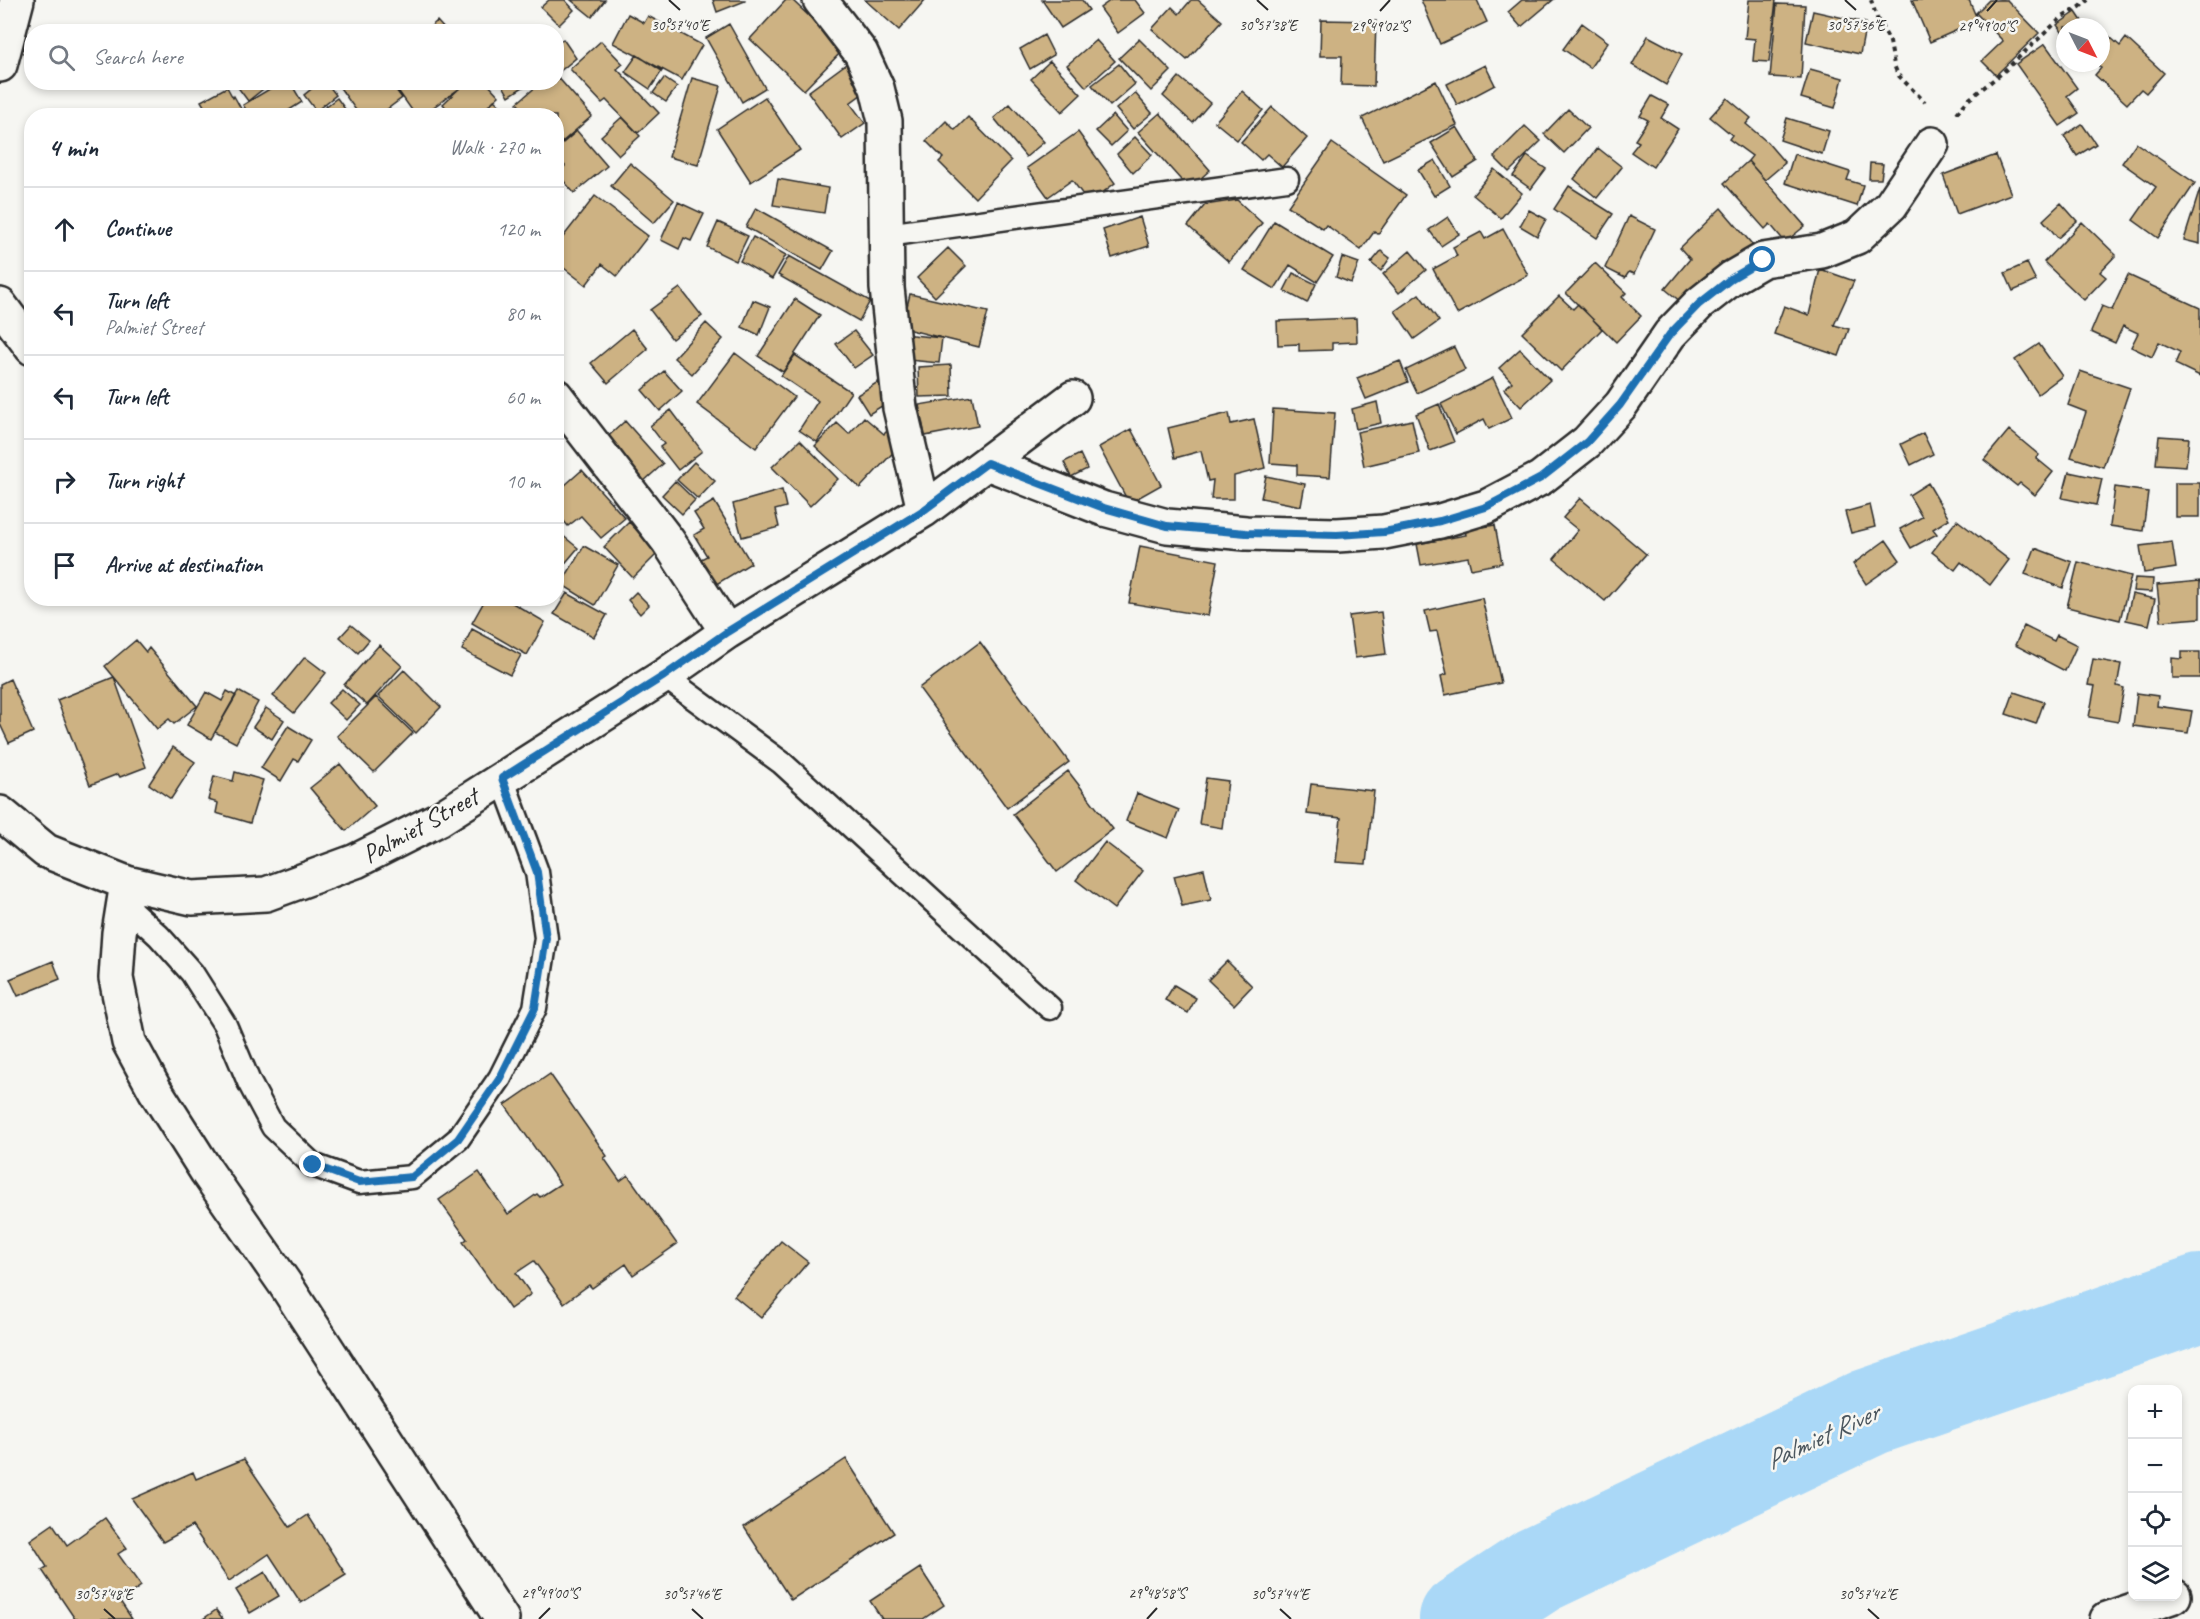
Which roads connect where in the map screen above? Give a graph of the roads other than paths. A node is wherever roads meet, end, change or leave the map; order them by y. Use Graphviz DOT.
graph roads {
  1 [pos="17,0"];
  2 [pos="820,0"];
  3 [pos="0,65"];
  4 [pos="1932,144"];
  5 [pos="1287,179"];
  6 [pos="887,235"];
  7 [pos="0,305"];
  8 [pos="24,337"];
  9 [pos="1073,398"];
  10 [pos="564,406"];
  11 [pos="987,463"];
  12 [pos="924,510"];
  13 [pos="727,632"];
  14 [pos="664,676"];
  15 [pos="502,778"];
  16 [pos="0,813"];
  17 [pos="125,893"];
  18 [pos="1050,1008"];
  19 [pos="2200,1588"];
  20 [pos="2182,1594"];
  21 [pos="2161,1601"];
  22 [pos="502,1619"];
  23 [pos="2107,1619"];
  1 -- 3 [label="street"];
  2 -- 6 [label="street"];
  4 -- 11 [label="street"];
  5 -- 6 [label="lane"];
  6 -- 12 [label="street"];
  7 -- 8 [label="street"];
  9 -- 11 [label="street, Palmiet Street"];
  10 -- 13 [label="street"];
  11 -- 12 [label="street, Palmiet Street"];
  12 -- 13 [label="street, Palmiet Street"];
  13 -- 14 [label="street, Palmiet Street"];
  14 -- 15 [label="street, Palmiet Street"];
  14 -- 18 [label="lane"];
  15 -- 17 [label="street, Palmiet Street"];
  15 -- 17 [label="lane"];
  16 -- 17 [label="street, Palmiet Street"];
  17 -- 22 [label="street"];
  19 -- 20 [label="street"];
  21 -- 23 [label="street"];
}
